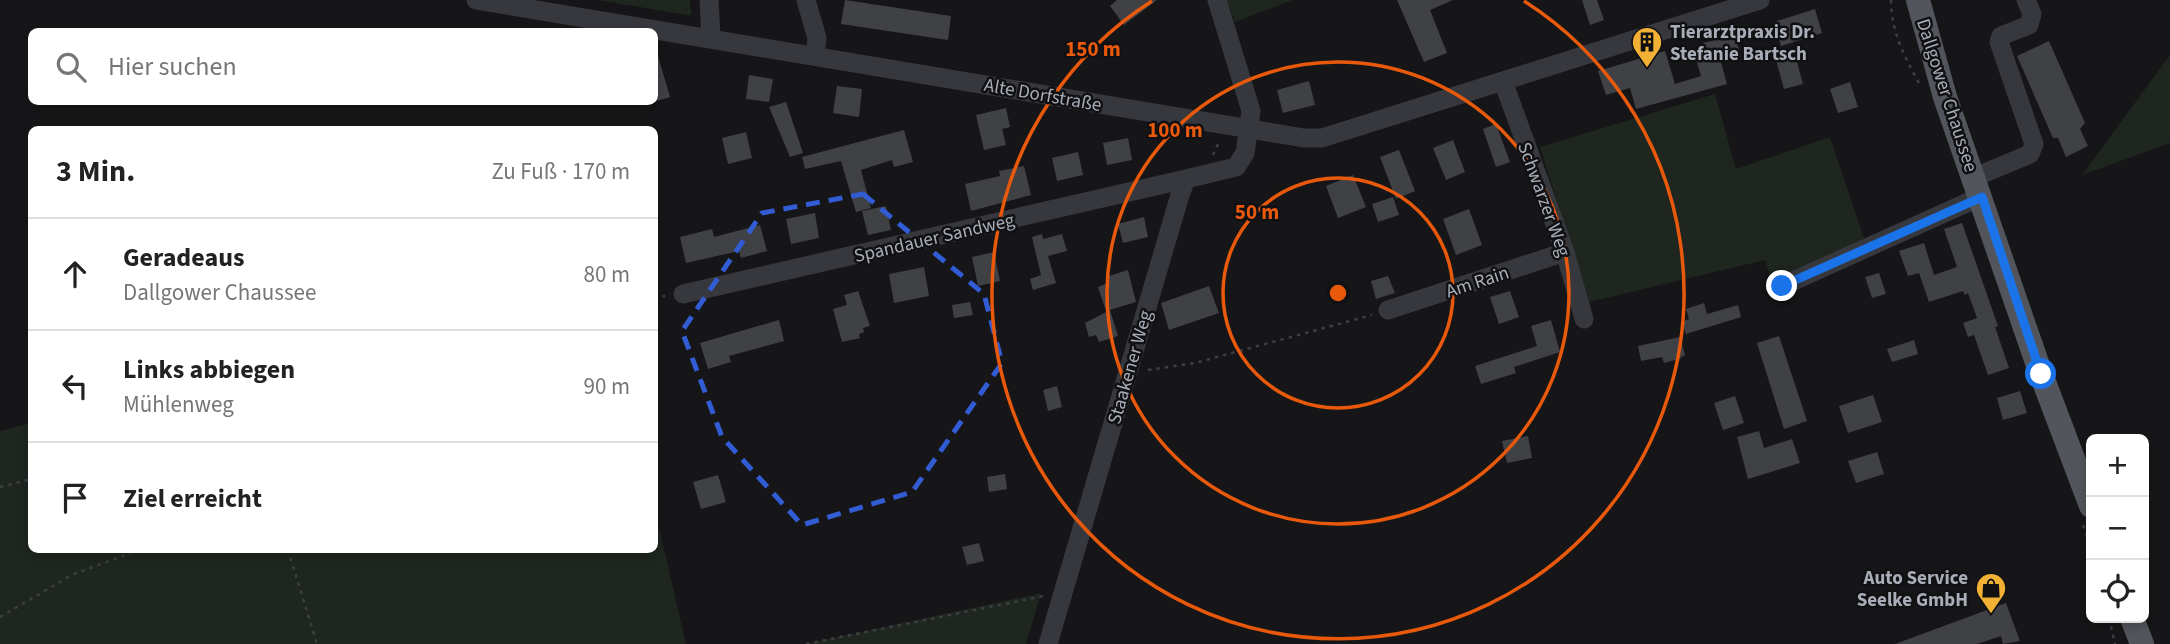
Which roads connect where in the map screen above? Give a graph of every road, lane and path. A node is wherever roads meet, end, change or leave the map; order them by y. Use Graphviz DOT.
graph roads {
  1 [pos="476,0"];
  2 [pos="709,0"];
  3 [pos="806,0"];
  4 [pos="1217,0"];
  5 [pos="1760,0"];
  6 [pos="1891,0"];
  7 [pos="1918,0"];
  8 [pos="2026,0"];
  9 [pos="649,28"];
  10 [pos="658,29"];
  11 [pos="711,38"];
  12 [pos="1912,48"];
  13 [pos="814,56"];
  14 [pos="1503,81"];
  15 [pos="1249,129"];
  16 [pos="1186,179"];
  17 [pos="1978,187"];
  18 [pos="1565,252"];
  19 [pos="1782,286"];
  20 [pos="683,294"];
  21 [pos="1388,310"];
  22 [pos="1584,318"];
  23 [pos="1129,365"];
  24 [pos="28,480"];
  25 [pos="0,487"];
  26 [pos="2088,497"];
  27 [pos="130,553"];
  28 [pos="289,553"];
  29 [pos="1064,590"];
  30 [pos="0,617"];
  31 [pos="2110,623"];
  32 [pos="2134,623"];
  33 [pos="317,644"];
  34 [pos="806,644"];
  35 [pos="1048,644"];
  36 [pos="2115,644"];
  37 [pos="2142,644"];
  1 -- 9 [label="street, Alte Dorfstraße"];
  2 -- 11 [label="street"];
  3 -- 13 [label="street"];
  4 -- 15 [label="street"];
  5 -- 14 [label="street, Alte Dorfstraße"];
  6 -- 12 [label="path"];
  7 -- 17 [label="main road, Dallgower Chaussee"];
  8 -- 17 [label="street"];
  10 -- 11 [label="street, Alte Dorfstraße"];
  11 -- 13 [label="street, Alte Dorfstraße"];
  13 -- 15 [label="street, Alte Dorfstraße"];
  14 -- 15 [label="street, Alte Dorfstraße"];
  14 -- 18 [label="street, Schwarzer Weg"];
  15 -- 16 [label="street"];
  16 -- 20 [label="street, Spandauer Sandweg"];
  16 -- 23 [label="street, Staakener Weg"];
  17 -- 19 [label="street"];
  17 -- 26 [label="main road, Dallgower Chaussee"];
  18 -- 21 [label="street, Am Rain"];
  18 -- 22 [label="street, Schwarzer Weg"];
  21 -- 23 [label="path"];
  23 -- 29 [label="street, Staakener Weg"];
  24 -- 25 [label="path"];
  27 -- 30 [label="path"];
  28 -- 33 [label="path"];
  29 -- 34 [label="path"];
  29 -- 35 [label="street, Staakener Weg"];
  31 -- 36 [label="path"];
  32 -- 37 [label="main road"];
}
